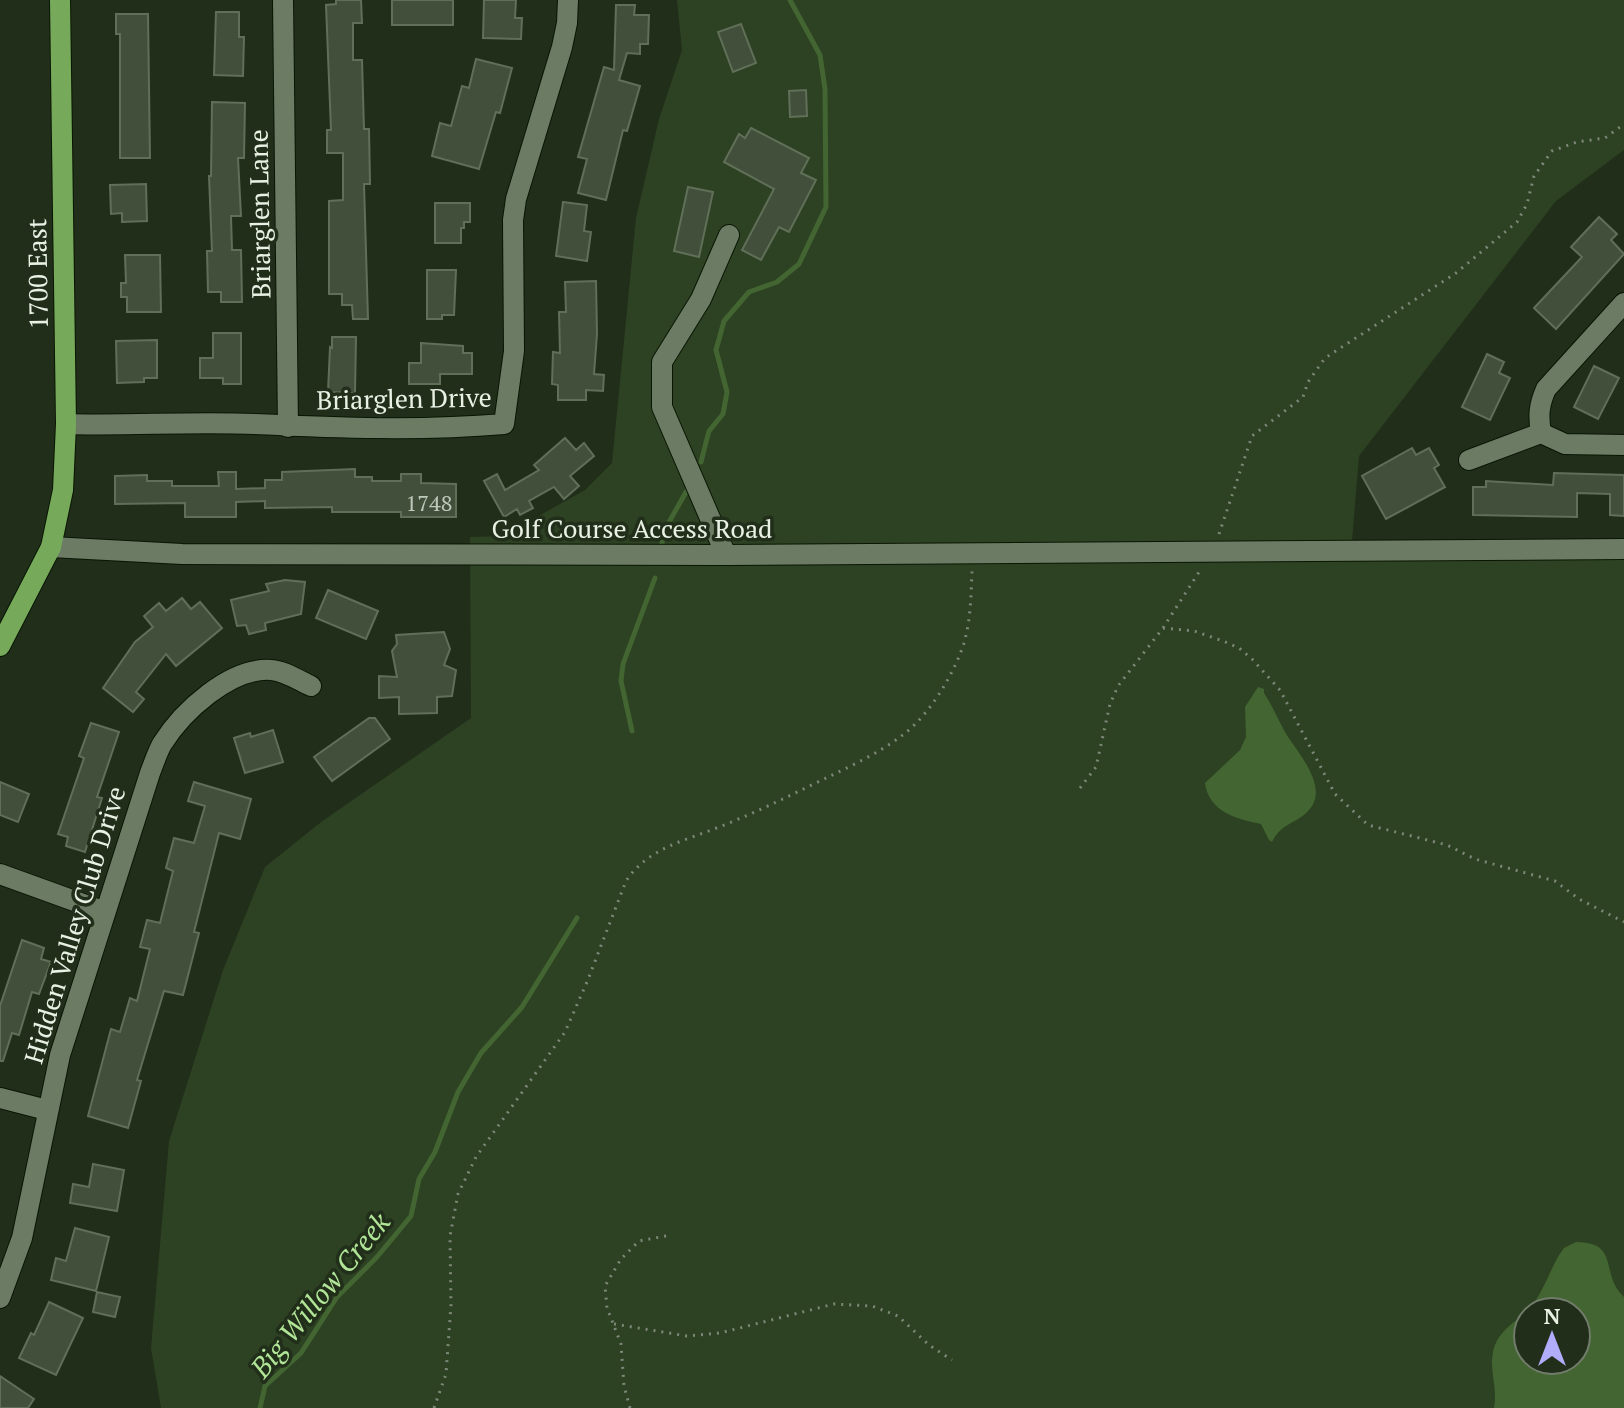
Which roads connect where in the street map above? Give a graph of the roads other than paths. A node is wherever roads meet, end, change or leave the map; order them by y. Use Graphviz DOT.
graph roads {
  1 [pos="60,0"];
  2 [pos="283,0"];
  3 [pos="568,0"];
  4 [pos="729,235"];
  5 [pos="1624,303"];
  6 [pos="66,424"];
  7 [pos="288,427"];
  8 [pos="1541,433"];
  9 [pos="1624,445"];
  10 [pos="1469,460"];
  11 [pos="51,547"];
  12 [pos="1624,549"];
  13 [pos="726,555"];
  14 [pos="0,646"];
  15 [pos="311,686"];
  16 [pos="0,874"];
  17 [pos="105,912"];
  18 [pos="0,1098"];
  19 [pos="47,1110"];
  20 [pos="0,1298"];
  1 -- 6 [label="main road, 1700 East"];
  2 -- 7 [label="street, Briarglen Lane"];
  3 -- 7 [label="street, Briarglen Drive"];
  4 -- 13 [label="street"];
  5 -- 8 [label="street"];
  6 -- 7 [label="street, Briarglen Drive"];
  6 -- 11 [label="main road, 1700 East"];
  8 -- 9 [label="street"];
  8 -- 10 [label="street"];
  11 -- 13 [label="street, Golf Course Access Road"];
  11 -- 14 [label="main road, 1700 East"];
  12 -- 13 [label="street, Golf Course Access Road"];
  15 -- 17 [label="street, Hidden Valley Club Drive"];
  16 -- 17 [label="street"];
  17 -- 19 [label="street, Hidden Valley Club Drive"];
  18 -- 19 [label="street"];
  19 -- 20 [label="street, Hidden Valley Club Drive"];
}
